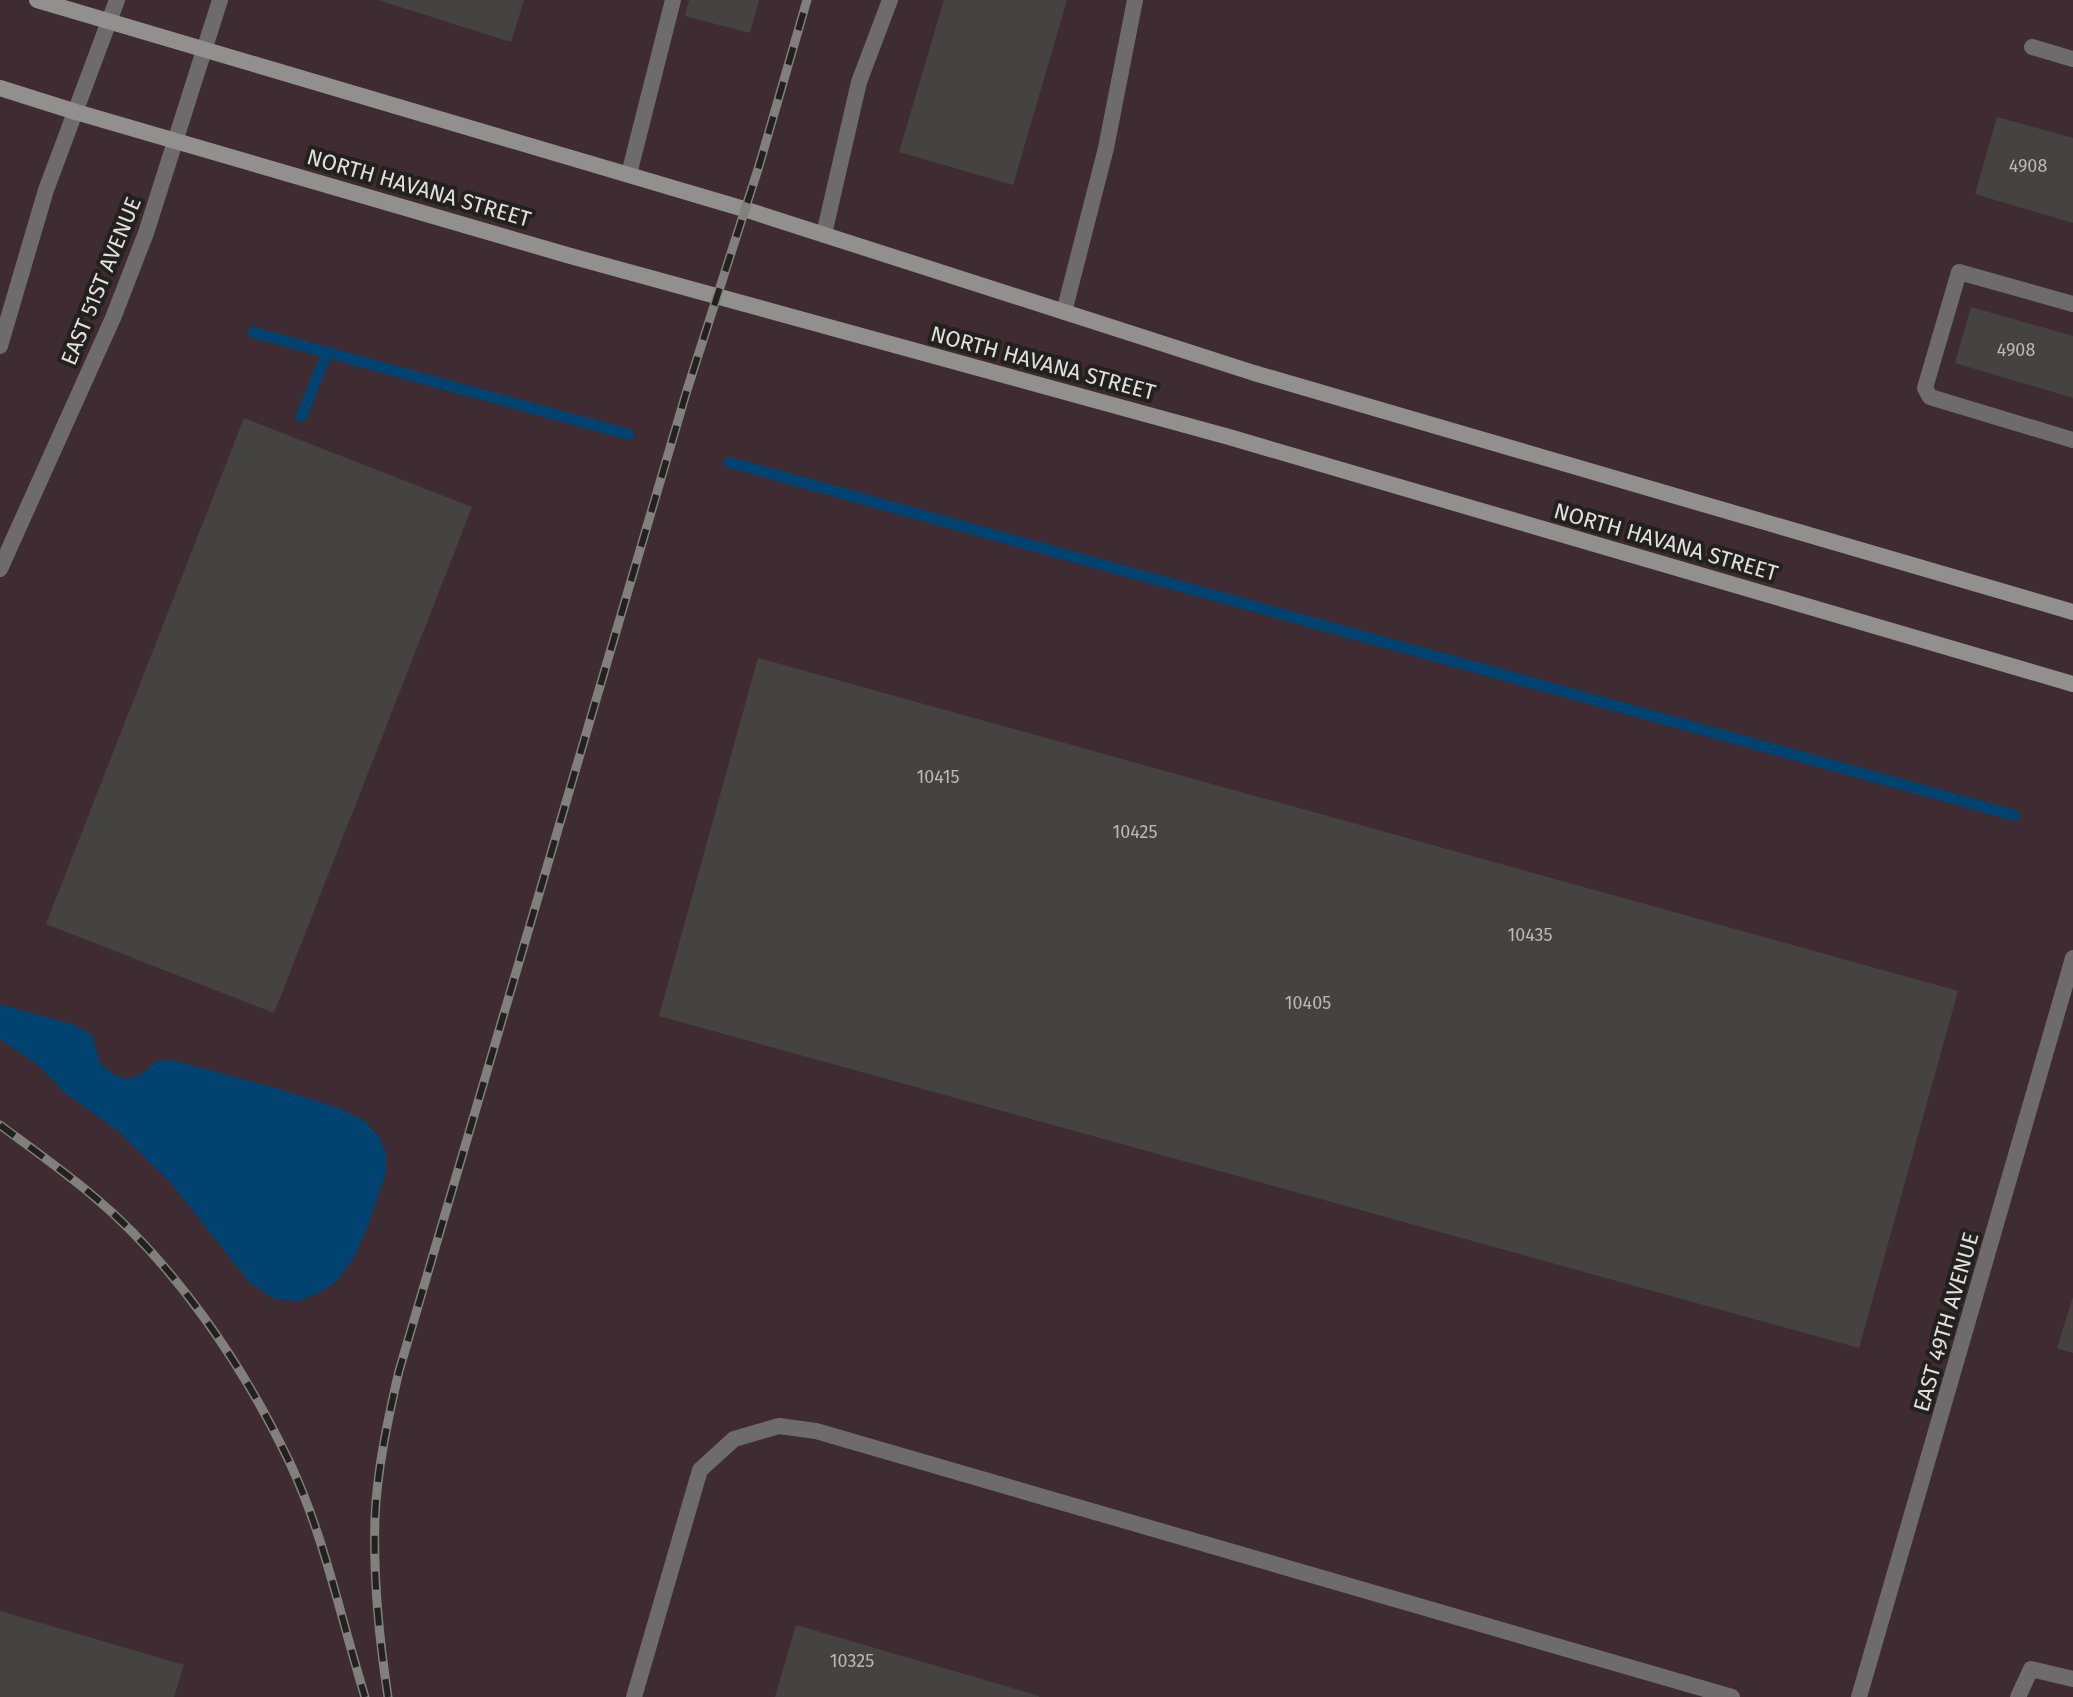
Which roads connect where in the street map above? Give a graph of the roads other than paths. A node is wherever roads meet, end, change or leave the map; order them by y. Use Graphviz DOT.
graph roads {
  1 [pos="37,0"];
  2 [pos="117,0"];
  3 [pos="220,0"];
  4 [pos="673,0"];
  5 [pos="890,0"];
  6 [pos="1135,0"];
  7 [pos="110,21"];
  8 [pos="2032,47"];
  9 [pos="204,51"];
  10 [pos="2073,59"];
  11 [pos="0,88"];
  12 [pos="76,112"];
  13 [pos="177,140"];
  14 [pos="629,174"];
  15 [pos="824,234"];
  16 [pos="2073,304"];
  17 [pos="1064,312"];
  18 [pos="0,346"];
  19 [pos="2073,440"];
  20 [pos="0,569"];
  21 [pos="2073,612"];
  22 [pos="2073,684"];
  23 [pos="2073,958"];
  24 [pos="2073,1679"];
  25 [pos="634,1697"];
  26 [pos="1732,1697"];
  27 [pos="1859,1697"];
  28 [pos="2018,1697"];
  1 -- 7 [label="main road"];
  2 -- 7 [label="street"];
  3 -- 9 [label="street, EAST 51ST AVENUE"];
  4 -- 14 [label="street"];
  5 -- 15 [label="street"];
  6 -- 17 [label="street"];
  7 -- 9 [label="main road"];
  7 -- 12 [label="street"];
  8 -- 10 [label="street"];
  9 -- 13 [label="street, EAST 51ST AVENUE"];
  9 -- 14 [label="main road"];
  11 -- 12 [label="main road, NORTH HAVANA STREET"];
  12 -- 13 [label="main road, NORTH HAVANA STREET"];
  12 -- 18 [label="street"];
  13 -- 20 [label="street, EAST 51ST AVENUE"];
  13 -- 22 [label="main road, NORTH HAVANA STREET"];
  14 -- 15 [label="main road"];
  15 -- 17 [label="main road"];
  16 -- 19 [label="street"];
  17 -- 21 [label="main road"];
  23 -- 27 [label="street, EAST 49TH AVENUE"];
  24 -- 28 [label="street"];
  25 -- 26 [label="street"];
}
